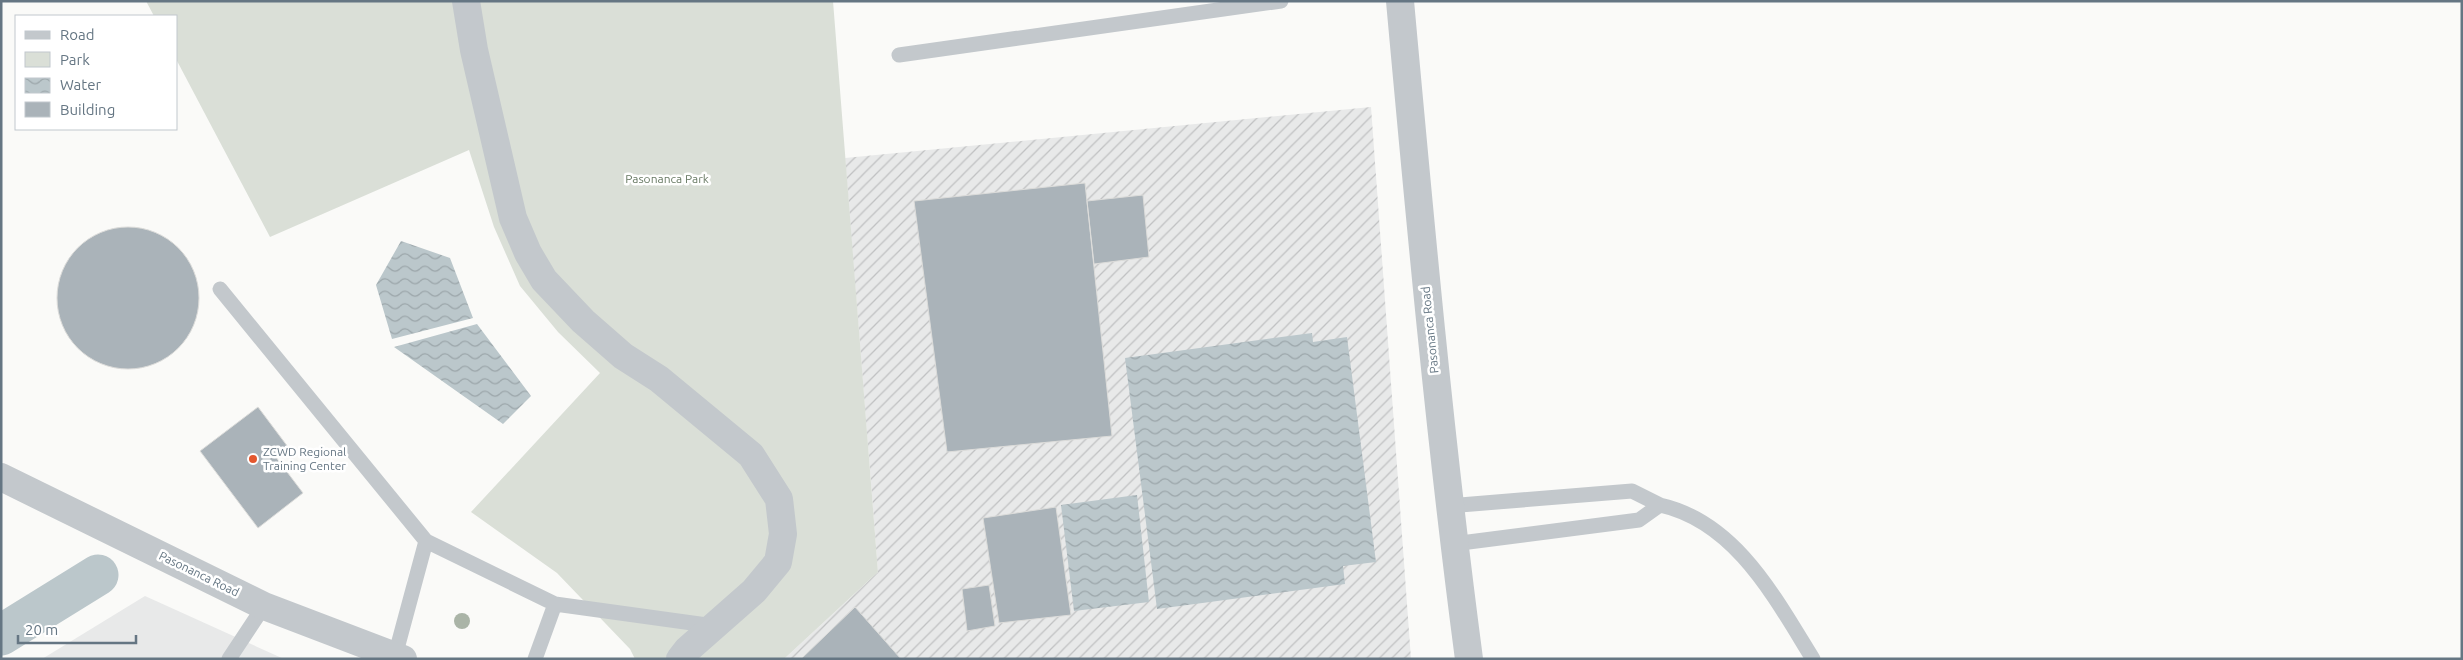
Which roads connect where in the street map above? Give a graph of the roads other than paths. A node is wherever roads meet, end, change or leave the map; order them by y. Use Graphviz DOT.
graph roads {
  1 [pos="466,1"];
  2 [pos="1281,1"];
  3 [pos="1400,1"];
  4 [pos="1248,4"];
  5 [pos="900,55"];
  6 [pos="220,289"];
  7 [pos="1,477"];
  8 [pos="1660,505"];
  9 [pos="1448,506"];
  10 [pos="426,541"];
  11 [pos="1454,544"];
  12 [pos="554,604"];
  13 [pos="264,606"];
  14 [pos="714,626"];
  15 [pos="399,657"];
  16 [pos="229,659"];
  17 [pos="535,659"];
  18 [pos="680,659"];
  19 [pos="1468,659"];
  20 [pos="1813,659"];
  1 -- 14 [label="street"];
  2 -- 4 [label="lane"];
  3 -- 9 [label="street, Pasonanca Road"];
  4 -- 5 [label="lane"];
  6 -- 10 [label="lane"];
  7 -- 13 [label="street, Pasonanca Road"];
  8 -- 9 [label="lane"];
  8 -- 11 [label="lane"];
  8 -- 20 [label="lane"];
  9 -- 11 [label="street, Pasonanca Road"];
  10 -- 12 [label="lane"];
  10 -- 15 [label="lane"];
  11 -- 19 [label="street, Pasonanca Road"];
  12 -- 14 [label="lane"];
  12 -- 17 [label="lane"];
  13 -- 15 [label="street, Pasonanca Road"];
  13 -- 16 [label="lane"];
  14 -- 18 [label="street"];
}
